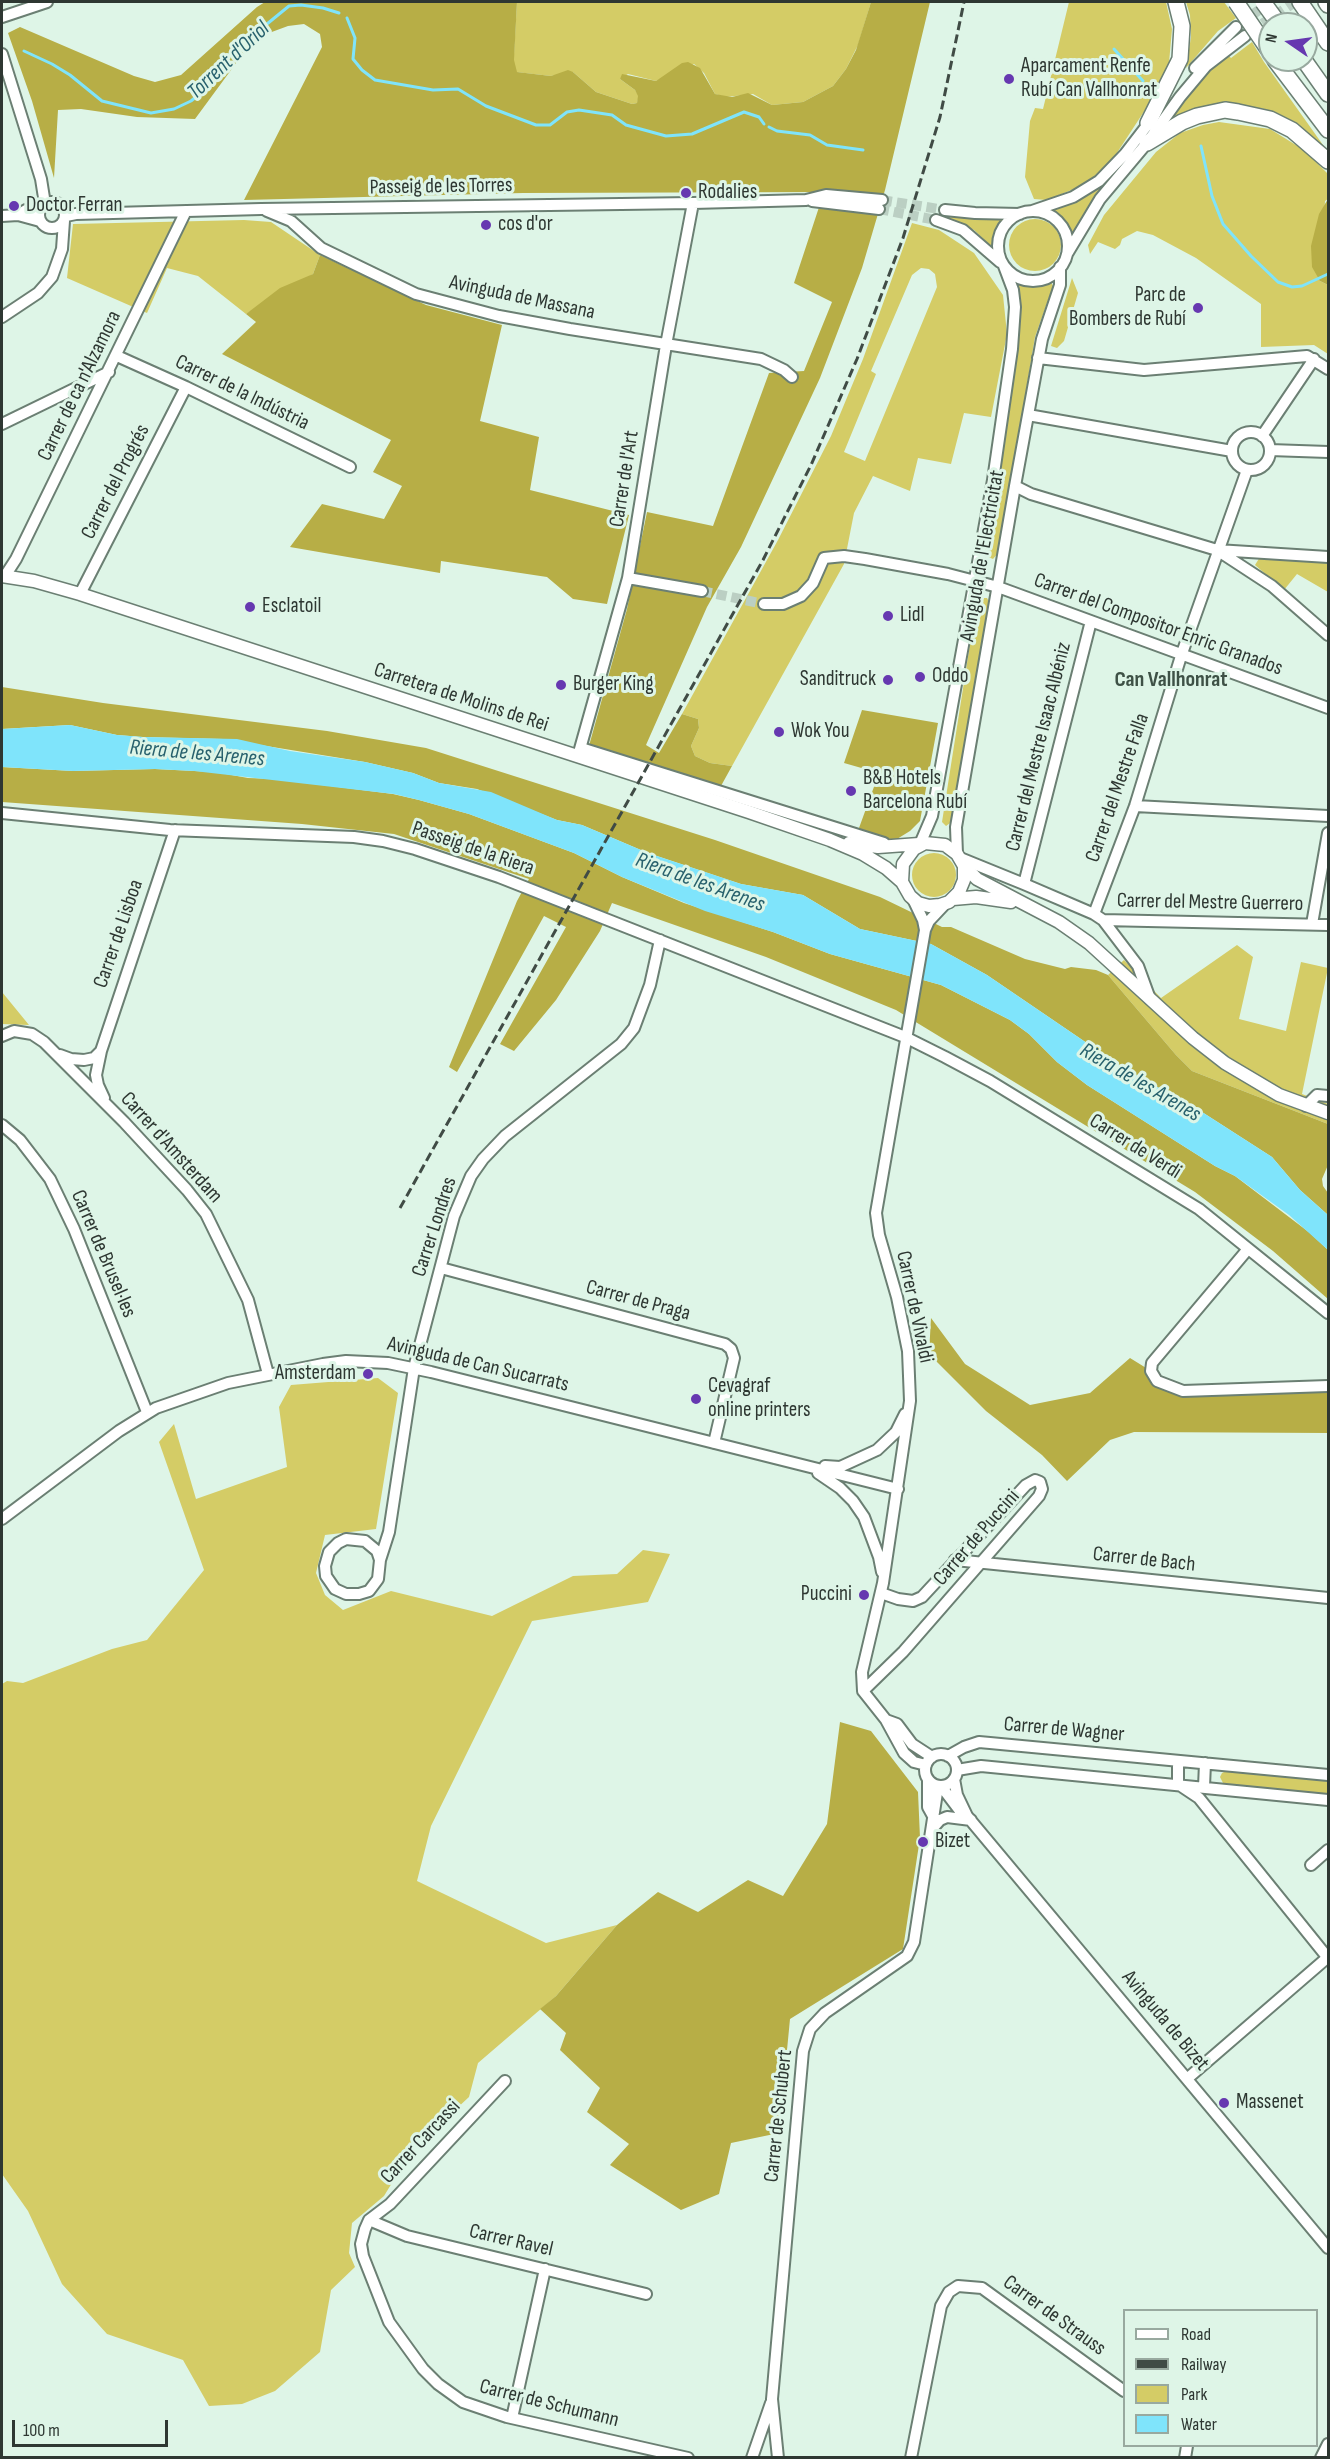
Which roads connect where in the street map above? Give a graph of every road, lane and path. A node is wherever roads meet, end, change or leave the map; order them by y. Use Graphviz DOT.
graph roads {
  1 [pos="47,2"];
  2 [pos="1176,2"];
  3 [pos="1236,2"];
  4 [pos="1299,2"];
  5 [pos="1326,2"];
  6 [pos="1329,5"];
  7 [pos="2,17"];
  8 [pos="1236,27"];
  9 [pos="1258,35"];
  10 [pos="1245,36"];
  11 [pos="1329,43"];
  12 [pos="2,54"];
  13 [pos="1285,72"];
  14 [pos="1313,72"];
  15 [pos="1329,94"];
  16 [pos="1148,123"];
  17 [pos="1329,130"];
  18 [pos="1147,143"];
  19 [pos="1329,161"];
  20 [pos="693,203"];
  21 [pos="881,204"];
  22 [pos="46,205"];
  23 [pos="261,209"];
  24 [pos="945,210"];
  25 [pos="186,211"];
  26 [pos="1032,211"];
  27 [pos="1020,214"];
  28 [pos="18,215"];
  29 [pos="68,215"];
  30 [pos="2,216"];
  31 [pos="40,220"];
  32 [pos="936,220"];
  33 [pos="51,229"];
  34 [pos="62,241"];
  35 [pos="1066,254"];
  36 [pos="1003,265"];
  37 [pos="1060,267"];
  38 [pos="2,317"];
  39 [pos="666,345"];
  40 [pos="117,356"];
  41 [pos="1038,358"];
  42 [pos="1314,359"];
  43 [pos="1329,369"];
  44 [pos="109,372"];
  45 [pos="792,378"];
  46 [pos="186,387"];
  47 [pos="1028,415"];
  48 [pos="2,424"];
  49 [pos="1262,436"];
  50 [pos="1270,450"];
  51 [pos="1232,451"];
  52 [pos="1329,452"];
  53 [pos="350,467"];
  54 [pos="1247,470"];
  55 [pos="1015,486"];
  56 [pos="1217,550"];
  57 [pos="1329,557"];
  58 [pos="3,576"];
  59 [pos="628,578"];
  60 [pos="973,581"];
  61 [pos="998,587"];
  62 [pos="702,591"];
  63 [pos="80,594"];
  64 [pos="764,604"];
  65 [pos="1091,621"];
  66 [pos="1329,635"];
  67 [pos="1181,656"];
  68 [pos="1329,708"];
  69 [pos="579,752"];
  70 [pos="1136,806"];
  71 [pos="2,813"];
  72 [pos="1329,816"];
  73 [pos="175,830"];
  74 [pos="1329,833"];
  75 [pos="831,840"];
  76 [pos="920,844"];
  77 [pos="906,845"];
  78 [pos="960,859"];
  79 [pos="902,882"];
  80 [pos="1024,884"];
  81 [pos="912,899"];
  82 [pos="949,902"];
  83 [pos="1024,904"];
  84 [pos="1099,917"];
  85 [pos="1312,924"];
  86 [pos="1329,925"];
  87 [pos="925,930"];
  88 [pos="660,940"];
  89 [pos="1150,999"];
  90 [pos="2,1036"];
  91 [pos="905,1037"];
  92 [pos="100,1051"];
  93 [pos="54,1052"];
  94 [pos="1329,1096"];
  95 [pos="108,1106"];
  96 [pos="1306,1106"];
  97 [pos="1329,1113"];
  98 [pos="2,1125"];
  99 [pos="1248,1249"];
  100 [pos="441,1268"];
  101 [pos="1329,1313"];
  102 [pos="414,1368"];
  103 [pos="268,1374"];
  104 [pos="1329,1386"];
  105 [pos="910,1401"];
  106 [pos="147,1412"];
  107 [pos="714,1443"];
  108 [pos="801,1465"];
  109 [pos="898,1489"];
  110 [pos="2,1519"];
  111 [pos="380,1560"];
  112 [pos="955,1560"];
  113 [pos="981,1563"];
  114 [pos="882,1588"];
  115 [pos="1329,1598"];
  116 [pos="863,1691"];
  117 [pos="948,1756"];
  118 [pos="929,1761"];
  119 [pos="1178,1761"];
  120 [pos="1205,1763"];
  121 [pos="955,1775"];
  122 [pos="1329,1775"];
  123 [pos="928,1780"];
  124 [pos="1178,1784"];
  125 [pos="940,1786"];
  126 [pos="1204,1787"];
  127 [pos="1329,1800"];
  128 [pos="933,1816"];
  129 [pos="969,1818"];
  130 [pos="932,1829"];
  131 [pos="1329,1850"];
  132 [pos="1311,1865"];
  133 [pos="1328,1958"];
  134 [pos="1188,2078"];
  135 [pos="505,2081"];
  136 [pos="367,2225"];
  137 [pos="1329,2247"];
  138 [pos="545,2269"];
  139 [pos="646,2294"];
  140 [pos="1123,2390"];
  141 [pos="772,2400"];
  142 [pos="512,2418"];
  143 [pos="1329,2444"];
  144 [pos="688,2457"];
  145 [pos="752,2457"];
  146 [pos="778,2457"];
  147 [pos="911,2457"];
  148 [pos="1321,2457"];
  1 -- 7 [label="street"];
  2 -- 16 [label="highway"];
  3 -- 9 [label="highway, bridge"];
  4 -- 11 [label="highway"];
  5 -- 6 [label="highway"];
  8 -- 16 [label="street"];
  10 -- 18 [label="street"];
  12 -- 22 [label="street"];
  13 -- 17 [label="highway"];
  14 -- 15 [label="highway"];
  16 -- 26 [label="street"];
  18 -- 19 [label="highway"];
  18 -- 35 [label="street"];
  20 -- 21 [label="street, Passeig de les Torres"];
  20 -- 23 [label="street, Passeig de les Torres"];
  20 -- 39 [label="street, Carrer de l'Art"];
  22 -- 28 [label="street"];
  22 -- 29 [label="street"];
  22 -- 31 [label="street"];
  23 -- 25 [label="street, Passeig de les Torres"];
  23 -- 39 [label="street, Avinguda de Massana"];
  24 -- 27 [label="street"];
  25 -- 29 [label="street, Passeig de les Torres"];
  25 -- 40 [label="street, Carrer de ca n'Alzamora"];
  26 -- 27 [label="street"];
  26 -- 35 [label="street"];
  27 -- 36 [label="street"];
  28 -- 30 [label="street"];
  28 -- 31 [label="street"];
  29 -- 33 [label="street"];
  29 -- 34 [label="street"];
  31 -- 33 [label="street"];
  32 -- 36 [label="street"];
  33 -- 34 [label="street"];
  34 -- 38 [label="street"];
  35 -- 37 [label="street"];
  36 -- 37 [label="street"];
  36 -- 60 [label="street, Avinguda de l'Electricitat"];
  37 -- 41 [label="street, Avinguda de l'Electricitat"];
  39 -- 45 [label="street, Avinguda de Massana"];
  39 -- 59 [label="street, Carrer de l'Art"];
  40 -- 44 [label="street, Carrer de ca n'Alzamora"];
  40 -- 46 [label="street, Carrer de la Indústria"];
  41 -- 42 [label="street"];
  41 -- 47 [label="street, Avinguda de l'Electricitat"];
  42 -- 43 [label="street"];
  42 -- 49 [label="street"];
  44 -- 48 [label="street"];
  44 -- 58 [label="street, Carrer de ca n'Alzamora"];
  46 -- 53 [label="street, Carrer de la Indústria"];
  46 -- 63 [label="street, Carrer del Progrés"];
  47 -- 51 [label="street"];
  47 -- 55 [label="street, Avinguda de l'Electricitat"];
  49 -- 50 [label="street"];
  49 -- 51 [label="street"];
  50 -- 52 [label="street"];
  50 -- 54 [label="street"];
  51 -- 54 [label="street"];
  54 -- 56 [label="street, Carrer del Mestre Falla"];
  55 -- 56 [label="street"];
  55 -- 61 [label="street, Avinguda de l'Electricitat"];
  56 -- 57 [label="street"];
  56 -- 66 [label="street"];
  56 -- 67 [label="street, Carrer del Mestre Falla"];
  58 -- 63 [label="main road, Carretera de Molins de Rei"];
  59 -- 62 [label="street"];
  59 -- 69 [label="street, Carrer de l'Art"];
  60 -- 61 [label="street, Carrer del Compositor Enric Granados"];
  60 -- 64 [label="street, Carrer del Compositor Enric Granados"];
  60 -- 76 [label="street, Avinguda de l'Electricitat"];
  61 -- 65 [label="street, Carrer del Compositor Enric Granados"];
  61 -- 78 [label="street, Avinguda de l'Electricitat"];
  63 -- 69 [label="main road, Carretera de Molins de Rei"];
  65 -- 67 [label="street, Carrer del Compositor Enric Granados"];
  65 -- 80 [label="street, Carrer del Mestre Isaac Albéniz"];
  67 -- 68 [label="street, Carrer del Compositor Enric Granados"];
  67 -- 70 [label="street, Carrer del Mestre Falla"];
  69 -- 75 [label="main road, Carretera de Molins de Rei"];
  69 -- 77 [label="street, Carretera de Molins de Rei"];
  70 -- 72 [label="street"];
  70 -- 84 [label="street, Carrer del Mestre Falla"];
  71 -- 73 [label="street, Passeig de la Riera"];
  73 -- 88 [label="street, Passeig de la Riera"];
  73 -- 92 [label="street, Carrer de Lisboa"];
  74 -- 85 [label="street"];
  75 -- 77 [label="main road, Carretera de Molins de Rei"];
  75 -- 79 [label="main road, Carretera de Molins de Rei"];
  76 -- 77 [label="main road"];
  76 -- 78 [label="main road"];
  76 -- 79 [label="main road"];
  78 -- 80 [label="street, Carrer del Mestre Guerrero"];
  78 -- 82 [label="main road"];
  78 -- 83 [label="main road"];
  79 -- 81 [label="main road, Carretera de Molins de Rei"];
  80 -- 84 [label="street, Carrer del Mestre Guerrero"];
  81 -- 82 [label="main road"];
  81 -- 87 [label="street"];
  82 -- 83 [label="main road"];
  82 -- 87 [label="street, Carrer de Vivaldi"];
  83 -- 89 [label="main road"];
  84 -- 85 [label="street, Carrer del Mestre Guerrero"];
  84 -- 89 [label="street"];
  85 -- 86 [label="street, Carrer del Mestre Guerrero"];
  87 -- 91 [label="street, Carrer de Vivaldi"];
  88 -- 91 [label="street, Passeig de la Riera"];
  88 -- 100 [label="street, Carrer Londres"];
  89 -- 96 [label="main road"];
  90 -- 93 [label="street, Carrer d'Amsterdam"];
  91 -- 99 [label="street, Carrer de Verdi"];
  91 -- 105 [label="street, Carrer de Vivaldi"];
  92 -- 93 [label="street"];
  92 -- 95 [label="street, Carrer de Lisboa"];
  93 -- 95 [label="street, Carrer d'Amsterdam"];
  94 -- 96 [label="street"];
  95 -- 103 [label="street, Carrer d'Amsterdam"];
  96 -- 97 [label="main road"];
  98 -- 106 [label="street, Carrer de Brusel·les"];
  99 -- 101 [label="street, Carrer de Verdi"];
  99 -- 104 [label="street"];
  100 -- 102 [label="street, Carrer Londres"];
  100 -- 107 [label="street, Carrer de Praga"];
  102 -- 103 [label="street, Avinguda de Can Sucarrats"];
  102 -- 107 [label="street, Avinguda de Can Sucarrats"];
  102 -- 111 [label="street, Carrer Londres"];
  103 -- 106 [label="street, Avinguda de Can Sucarrats"];
  105 -- 108 [label="street, Avinguda de Can Sucarrats"];
  105 -- 109 [label="street, Carrer de Vivaldi"];
  106 -- 110 [label="street, Avinguda de Can Sucarrats"];
  107 -- 108 [label="street, Avinguda de Can Sucarrats"];
  108 -- 109 [label="street, Avinguda de Can Sucarrats"];
  108 -- 114 [label="street, Avinguda de Can Sucarrats"];
  109 -- 114 [label="street, Carrer de Vivaldi"];
  111 -- 111 [label="street"];
  112 -- 113 [label="street, Carrer de Bach"];
  112 -- 113 [label="street, Carrer de Puccini"];
  112 -- 114 [label="street, Carrer de Puccini"];
  113 -- 115 [label="street, Carrer de Bach"];
  113 -- 116 [label="street, Carrer de Puccini"];
  114 -- 116 [label="street, Carrer de Vivaldi"];
  116 -- 118 [label="street"];
  117 -- 118 [label="street"];
  117 -- 119 [label="street, Carrer de Wagner"];
  117 -- 121 [label="street"];
  118 -- 123 [label="street"];
  119 -- 120 [label="street, Carrer de Wagner"];
  119 -- 124 [label="street"];
  120 -- 122 [label="street, Carrer de Wagner"];
  120 -- 126 [label="street"];
  121 -- 124 [label="street, Carrer de Wagner"];
  121 -- 125 [label="street"];
  121 -- 129 [label="street, Avinguda de Bizet"];
  123 -- 125 [label="street"];
  123 -- 128 [label="street, Carrer de Schubert"];
  124 -- 126 [label="street, Carrer de Wagner"];
  124 -- 133 [label="street"];
  125 -- 128 [label="street, Carrer de Schubert"];
  125 -- 129 [label="street, Avinguda de Bizet"];
  126 -- 127 [label="street, Carrer de Wagner"];
  128 -- 130 [label="street, Carrer de Schubert"];
  129 -- 130 [label="street"];
  129 -- 134 [label="street, Avinguda de Bizet"];
  130 -- 141 [label="street, Carrer de Schubert"];
  131 -- 132 [label="street"];
  133 -- 134 [label="street"];
  134 -- 137 [label="street, Avinguda de Bizet"];
  135 -- 136 [label="street, Carrer Carcassi"];
  136 -- 138 [label="street, Carrer Ravel"];
  136 -- 142 [label="street, Carrer de Schumann"];
  138 -- 139 [label="street, Carrer Ravel"];
  138 -- 142 [label="street"];
  140 -- 147 [label="street, Carrer de Strauss"];
  141 -- 145 [label="street, Carrer de Schubert"];
  141 -- 146 [label="street, Carrer de Schubert"];
  142 -- 144 [label="street, Carrer de Schumann"];
  143 -- 148 [label="street"];
}
